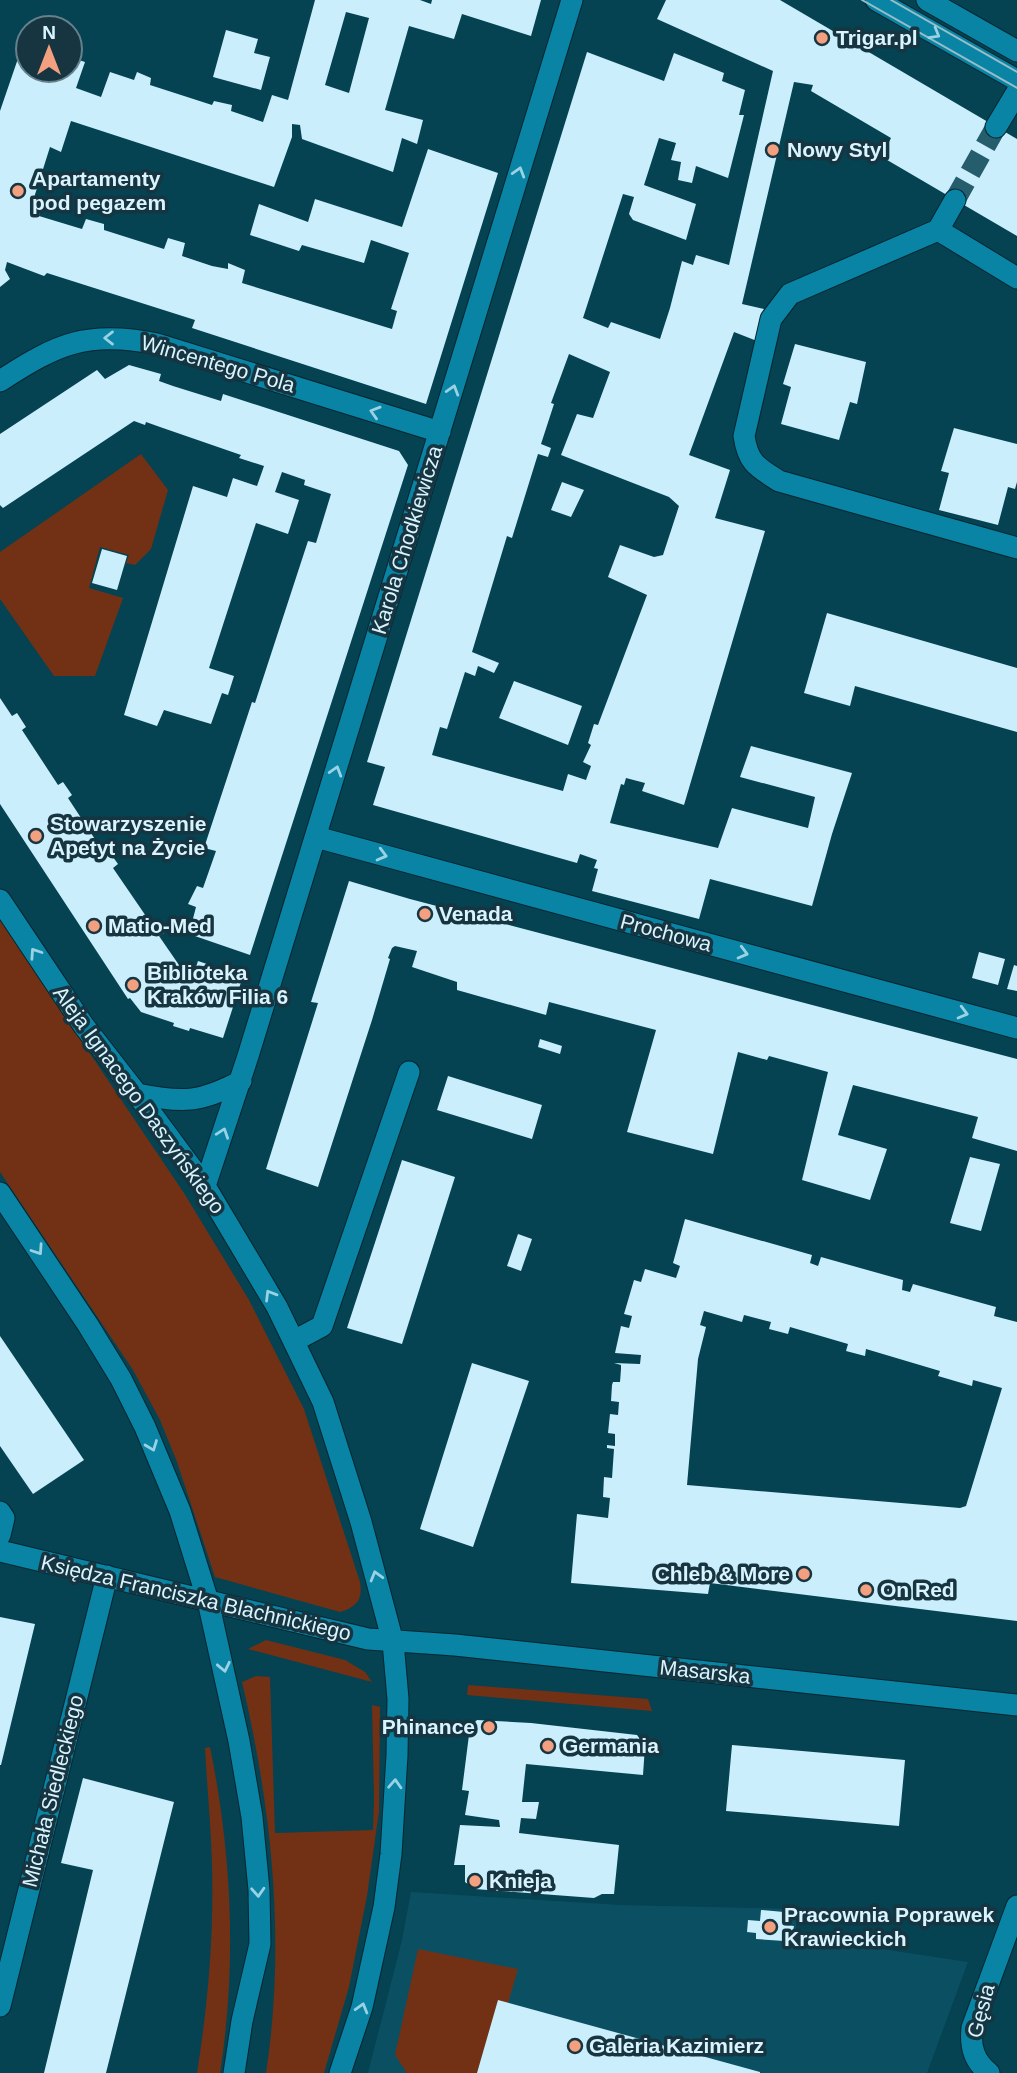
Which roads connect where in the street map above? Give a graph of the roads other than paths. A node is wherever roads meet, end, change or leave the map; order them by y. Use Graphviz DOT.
graph roads {
  1 [pos="572,0"];
  2 [pos="876,0"];
  3 [pos="927,0"];
  4 [pos="1017,51"];
  5 [pos="1017,80"];
  6 [pos="1017,92"];
  7 [pos="996,127"];
  8 [pos="955,200"];
  9 [pos="938,230"];
  10 [pos="1017,278"];
  11 [pos="0,381"];
  12 [pos="440,432"];
  13 [pos="1017,548"];
  14 [pos="316,837"];
  15 [pos="0,900"];
  16 [pos="1017,1028"];
  17 [pos="409,1072"];
  18 [pos="240,1081"];
  19 [pos="137,1094"];
  20 [pos="205,1186"];
  21 [pos="0,1193"];
  22 [pos="294,1341"];
  23 [pos="0,1513"];
  24 [pos="0,1535"];
  25 [pos="0,1551"];
  26 [pos="107,1576"];
  27 [pos="208,1601"];
  28 [pos="393,1642"];
  29 [pos="1017,1705"];
  30 [pos="1017,1906"];
  31 [pos="0,2006"];
  32 [pos="234,2073"];
  33 [pos="340,2073"];
  34 [pos="989,2073"];
  12 -- 1 [label="street, Karola Chodkiewicza, one-way"];
  2 -- 5 [label="street, one-way"];
  3 -- 4 [label="street"];
  6 -- 7 [label="street"];
  8 -- 9 [label="street"];
  9 -- 10 [label="street"];
  9 -- 13 [label="street"];
  12 -- 11 [label="street, Wincentego Pola, one-way"];
  14 -- 12 [label="street, Karola Chodkiewicza, one-way"];
  14 -- 16 [label="street, Prochowa, one-way"];
  14 -- 18 [label="street, Karola Chodkiewicza"];
  19 -- 15 [label="street, Aleja Ignacego Daszyńskiego, one-way"];
  17 -- 22 [label="street"];
  18 -- 19 [label="street"];
  20 -- 18 [label="street, Karola Chodkiewicza, one-way"];
  19 -- 20 [label="street, Aleja Ignacego Daszyńskiego"];
  22 -- 20 [label="street, Aleja Ignacego Daszyńskiego, one-way"];
  21 -- 27 [label="street, one-way"];
  28 -- 22 [label="street, Aleja Ignacego Daszyńskiego, one-way"];
  23 -- 24 [label="street"];
  25 -- 26 [label="street, Księdza Franciszka Blachnickiego"];
  26 -- 27 [label="street, Księdza Franciszka Blachnickiego"];
  26 -- 31 [label="street, Michała Siedleckiego"];
  27 -- 28 [label="street, Księdza Franciszka Blachnickiego"];
  27 -- 32 [label="street, one-way"];
  28 -- 29 [label="street, Masarska"];
  33 -- 28 [label="street, Aleja Ignacego Daszyńskiego, one-way"];
  30 -- 34 [label="street, Gęsia"];
}
